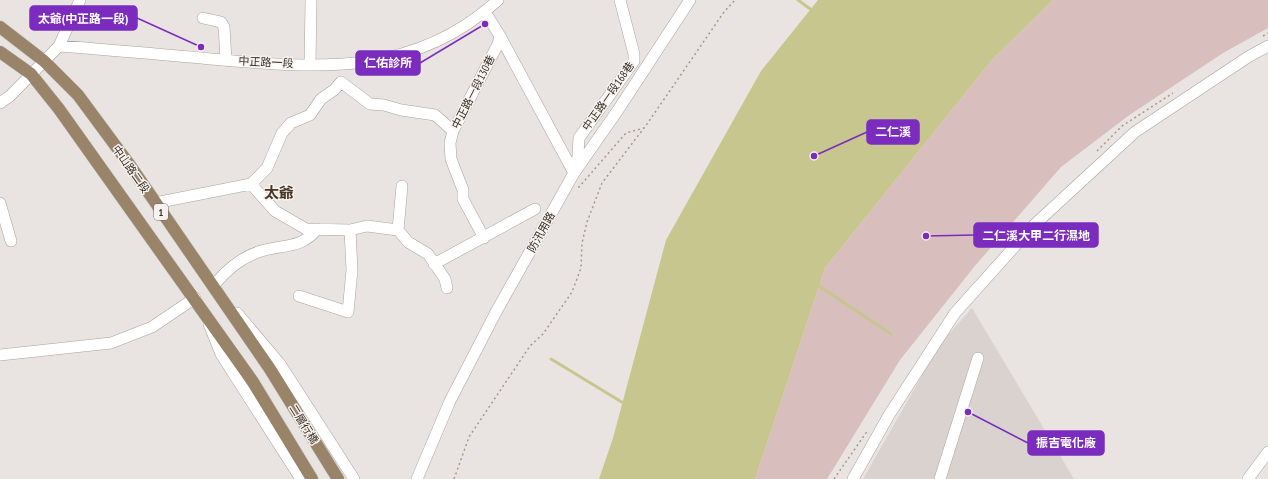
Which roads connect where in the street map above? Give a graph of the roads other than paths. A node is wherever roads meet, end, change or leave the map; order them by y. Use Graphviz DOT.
graph roads {
  1 [pos="80,0"];
  2 [pos="311,0"];
  3 [pos="498,0"];
  4 [pos="620,0"];
  5 [pos="690,0"];
  6 [pos="485,12"];
  7 [pos="203,18"];
  8 [pos="0,27"];
  9 [pos="500,36"];
  10 [pos="59,46"];
  11 [pos="1268,46"];
  12 [pos="0,52"];
  13 [pos="226,60"];
  14 [pos="44,61"];
  15 [pos="310,65"];
  16 [pos="339,65"];
  17 [pos="31,74"];
  18 [pos="341,82"];
  19 [pos="0,103"];
  20 [pos="453,131"];
  21 [pos="575,171"];
  22 [pos="251,184"];
  23 [pos="402,186"];
  24 [pos="0,203"];
  25 [pos="155,203"];
  26 [pos="535,210"];
  27 [pos="317,229"];
  28 [pos="350,230"];
  29 [pos="398,230"];
  30 [pos="484,238"];
  31 [pos="11,241"];
  32 [pos="434,264"];
  33 [pos="214,285"];
  34 [pos="447,288"];
  35 [pos="221,296"];
  36 [pos="299,296"];
  37 [pos="195,298"];
  38 [pos="202,309"];
  39 [pos="0,355"];
  40 [pos="978,358"];
  41 [pos="270,369"];
  42 [pos="253,382"];
  43 [pos="1268,452"];
  44 [pos="1250,478"];
  45 [pos="301,479"];
  46 [pos="312,479"];
  47 [pos="338,479"];
  48 [pos="354,479"];
  49 [pos="417,479"];
  50 [pos="853,479"];
  51 [pos="940,479"];
  1 -- 10 [label="street"];
  2 -- 15 [label="street"];
  3 -- 6 [label="street, 中正路一段"];
  4 -- 21 [label="street, 中正路一段168巷"];
  5 -- 21 [label="street, 防汛用路"];
  6 -- 9 [label="street, 中正路一段130巷"];
  6 -- 16 [label="street, 中正路一段"];
  7 -- 13 [label="street"];
  8 -- 14 [label="main road, 中山路二段 / 1"];
  9 -- 20 [label="street, 中正路一段130巷"];
  9 -- 21 [label="street, 中正路一段130巷"];
  10 -- 13 [label="street, 中正路一段"];
  10 -- 14 [label="street"];
  11 -- 50 [label="street"];
  12 -- 17 [label="main road, 中山路二段 / 1"];
  13 -- 15 [label="street, 中正路一段"];
  14 -- 17 [label="street"];
  14 -- 25 [label="main road, 中山路二段 / 1"];
  15 -- 16 [label="street, 中正路一段"];
  16 -- 18 [label="street"];
  17 -- 19 [label="street"];
  17 -- 37 [label="main road, 中山路二段 / 1"];
  18 -- 20 [label="street"];
  18 -- 22 [label="street"];
  20 -- 30 [label="street, 中正路一段130巷"];
  21 -- 49 [label="street, 防汛用路"];
  22 -- 25 [label="street"];
  22 -- 27 [label="street"];
  23 -- 29 [label="street"];
  24 -- 31 [label="street"];
  25 -- 33 [label="main road, 中山路二段 / 1"];
  26 -- 30 [label="street"];
  27 -- 28 [label="street"];
  27 -- 33 [label="street"];
  28 -- 29 [label="street"];
  28 -- 36 [label="street"];
  29 -- 32 [label="street"];
  30 -- 32 [label="street"];
  32 -- 34 [label="street"];
  33 -- 35 [label="main road, 中山路二段 / 1"];
  35 -- 41 [label="main road, 中山路二段 / 1"];
  35 -- 48 [label="street"];
  37 -- 38 [label="main road, 中山路二段 / 1"];
  37 -- 39 [label="street"];
  38 -- 42 [label="main road, 中山路二段 / 1"];
  38 -- 45 [label="street"];
  40 -- 51 [label="street"];
  41 -- 47 [label="main road, 二層行橋 / 1"];
  42 -- 46 [label="main road, 二層行橋 / 1"];
  43 -- 44 [label="street"];
}
